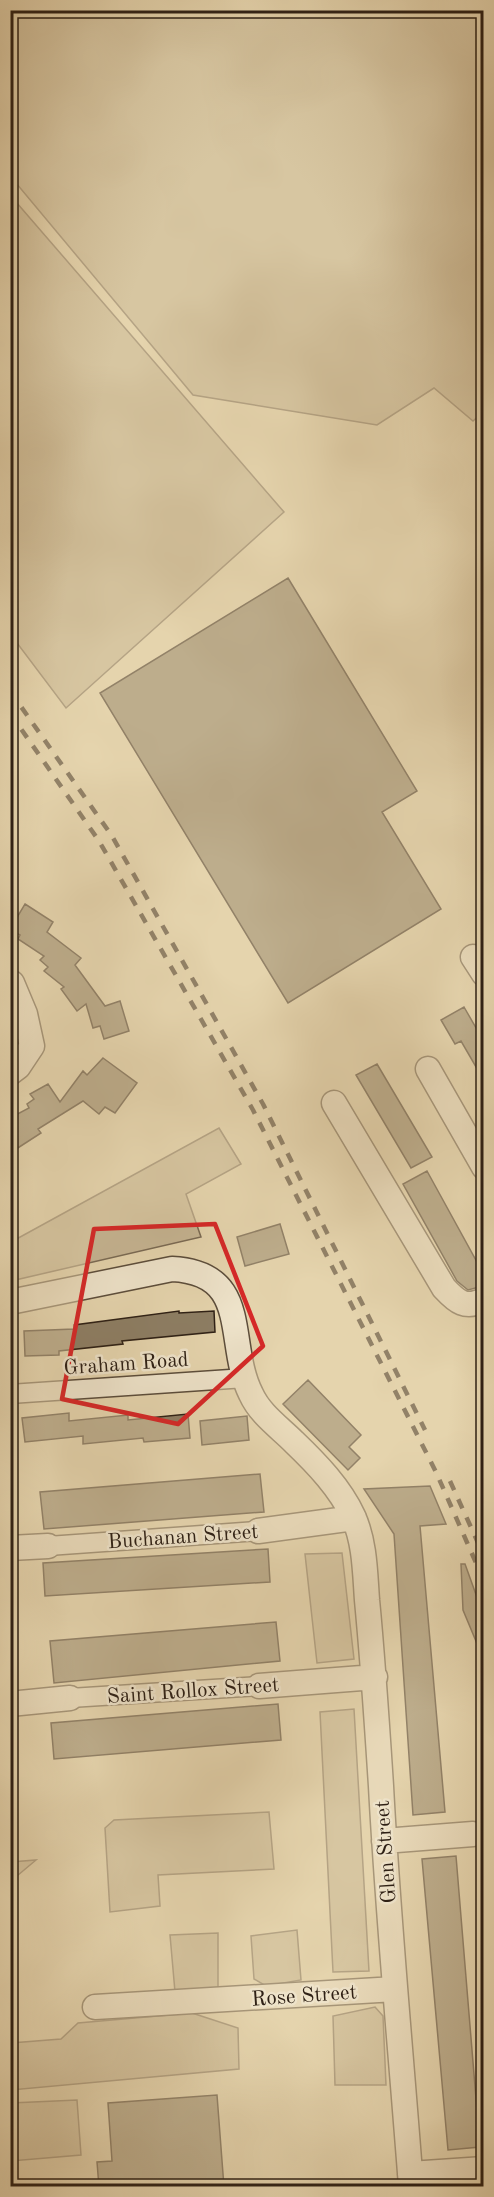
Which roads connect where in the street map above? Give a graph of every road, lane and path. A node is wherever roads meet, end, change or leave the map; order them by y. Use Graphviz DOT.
graph roads {
  1 [pos="12,983"];
  2 [pos="428,1069"];
  3 [pos="10,1072"];
  4 [pos="334,1103"];
  5 [pos="483,1167"];
  6 [pos="483,1300"];
  7 [pos="10,1302"];
  8 [pos="245,1377"];
  9 [pos="10,1394"];
  10 [pos="354,1518"];
  11 [pos="258,1531"];
  12 [pos="48,1546"];
  13 [pos="10,1548"];
  14 [pos="375,1677"];
  15 [pos="259,1686"];
  16 [pos="70,1698"];
  17 [pos="10,1704"];
  18 [pos="473,1834"];
  19 [pos="384,1841"];
  20 [pos="395,1989"];
  21 [pos="94,2007"];
  22 [pos="483,2169"];
  23 [pos="411,2180"];
  1 -- 3 [label="street"];
  2 -- 5 [label="street"];
  4 -- 6 [label="street"];
  7 -- 8 [label="street, Glen Street"];
  8 -- 9 [label="street, Graham Road"];
  8 -- 10 [label="street, Glen Street"];
  10 -- 11 [label="street, Buchanan Street"];
  10 -- 14 [label="street, Glen Street"];
  11 -- 12 [label="street, Buchanan Street"];
  12 -- 13 [label="street, Buchanan Street"];
  14 -- 15 [label="street, Saint Rollox Street"];
  14 -- 19 [label="street, Glen Street"];
  15 -- 16 [label="street, Saint Rollox Street"];
  16 -- 17 [label="street, Saint Rollox Street"];
  18 -- 19 [label="street"];
  19 -- 20 [label="street, Glen Street"];
  20 -- 21 [label="street, Rose Street"];
  20 -- 23 [label="street, Glen Street"];
  22 -- 23 [label="street"];
}
